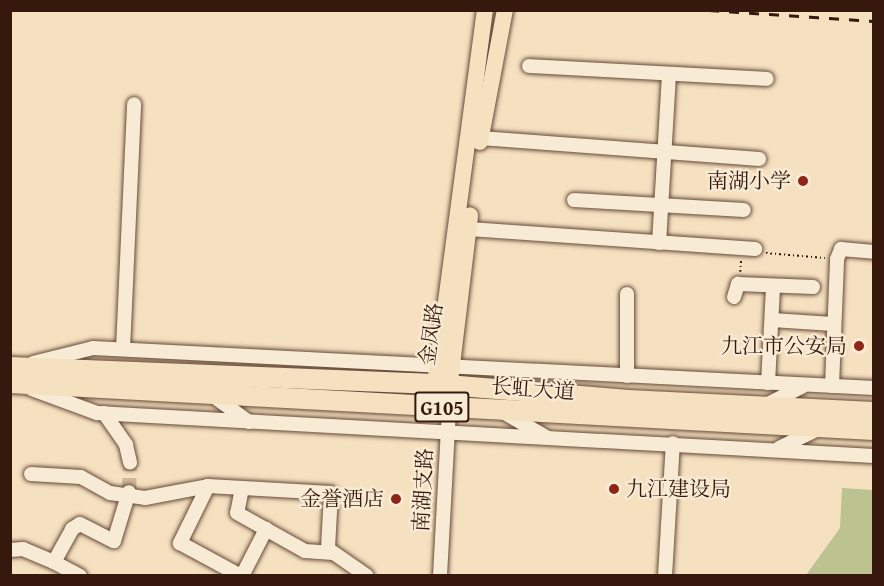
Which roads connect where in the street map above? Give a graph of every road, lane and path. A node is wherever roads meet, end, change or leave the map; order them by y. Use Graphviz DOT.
graph roads {
  1 [pos="485,10"];
  2 [pos="505,10"];
  3 [pos="530,66"];
  4 [pos="669,74"];
  5 [pos="767,79"];
  6 [pos="134,104"];
  7 [pos="481,138"];
  8 [pos="664,153"];
  9 [pos="759,159"];
  10 [pos="574,200"];
  11 [pos="661,207"];
  12 [pos="744,210"];
  13 [pos="469,229"];
  14 [pos="659,243"];
  15 [pos="741,249"];
  16 [pos="759,251"];
  17 [pos="873,252"];
  18 [pos="837,259"];
  19 [pos="774,285"];
  20 [pos="813,287"];
  21 [pos="737,290"];
  22 [pos="627,294"];
  23 [pos="772,320"];
  24 [pos="833,324"];
  25 [pos="123,349"];
  26 [pos="246,355"];
  27 [pos="12,375"];
  28 [pos="442,375"];
  29 [pos="627,376"];
  30 [pos="208,383"];
  31 [pos="768,383"];
  32 [pos="805,385"];
  33 [pos="832,386"];
  34 [pos="873,388"];
  35 [pos="763,406"];
  36 [pos="449,408"];
  37 [pos="501,411"];
  38 [pos="873,412"];
  39 [pos="104,413"];
  40 [pos="249,422"];
  41 [pos="821,427"];
  42 [pos="873,430"];
  43 [pos="448,433"];
  44 [pos="548,438"];
  45 [pos="673,443"];
  46 [pos="778,449"];
  47 [pos="873,456"];
  48 [pos="130,463"];
  49 [pos="31,474"];
  50 [pos="208,486"];
  51 [pos="242,488"];
  52 [pos="129,495"];
  53 [pos="266,529"];
  54 [pos="10,550"];
  55 [pos="333,553"];
  56 [pos="54,562"];
  57 [pos="80,576"];
  58 [pos="242,576"];
  59 [pos="367,576"];
  60 [pos="440,576"];
  61 [pos="665,576"];
  1 -- 28 [label="main road, 金凤路"];
  2 -- 7 [label="main road, 金凤路"];
  3 -- 4 [label="street"];
  4 -- 5 [label="street"];
  4 -- 8 [label="street"];
  6 -- 25 [label="street"];
  7 -- 8 [label="street"];
  7 -- 13 [label="main road, 金凤路"];
  8 -- 9 [label="street"];
  8 -- 11 [label="street"];
  10 -- 11 [label="street"];
  11 -- 12 [label="street"];
  11 -- 14 [label="street"];
  13 -- 14 [label="street"];
  13 -- 28 [label="main road, 金凤路"];
  14 -- 15 [label="street"];
  15 -- 16 [label="street"];
  15 -- 21 [label="path"];
  16 -- 18 [label="path"];
  17 -- 18 [label="street"];
  18 -- 24 [label="street"];
  19 -- 20 [label="street"];
  19 -- 21 [label="street"];
  19 -- 23 [label="street"];
  22 -- 29 [label="street"];
  23 -- 24 [label="street"];
  23 -- 31 [label="street"];
  24 -- 33 [label="street"];
  25 -- 26 [label="street"];
  25 -- 27 [label="street"];
  26 -- 28 [label="street"];
  26 -- 30 [label="street"];
  27 -- 30 [label="highway, 长虹大道 / G105"];
  27 -- 39 [label="street"];
  28 -- 29 [label="street"];
  28 -- 30 [label="highway, 长虹大道 / G105"];
  28 -- 35 [label="highway, 长虹大道 / G105"];
  28 -- 36 [label="main road, 金凤路"];
  29 -- 31 [label="street"];
  30 -- 36 [label="highway, 长虹大道 / G105"];
  30 -- 40 [label="street"];
  31 -- 32 [label="street"];
  32 -- 33 [label="street"];
  32 -- 35 [label="street"];
  33 -- 34 [label="street"];
  35 -- 38 [label="highway, 长虹大道 / G105"];
  36 -- 37 [label="highway, 长虹大道 / G105"];
  36 -- 43 [label="street, 南湖支路"];
  37 -- 41 [label="highway, 长虹大道 / G105"];
  37 -- 44 [label="street"];
  39 -- 40 [label="street"];
  39 -- 48 [label="street"];
  40 -- 43 [label="street"];
  41 -- 42 [label="highway, 长虹大道 / G105"];
  41 -- 46 [label="street"];
  43 -- 44 [label="street"];
  43 -- 60 [label="street, 南湖支路"];
  44 -- 45 [label="street"];
  45 -- 46 [label="street"];
  45 -- 61 [label="street"];
  46 -- 47 [label="street"];
  49 -- 52 [label="street"];
  50 -- 51 [label="street"];
  50 -- 52 [label="street"];
  50 -- 58 [label="street"];
  51 -- 53 [label="street"];
  51 -- 55 [label="street"];
  52 -- 56 [label="street"];
  53 -- 55 [label="street"];
  53 -- 58 [label="street"];
  54 -- 56 [label="street"];
  55 -- 59 [label="street"];
  56 -- 57 [label="street"];
}
